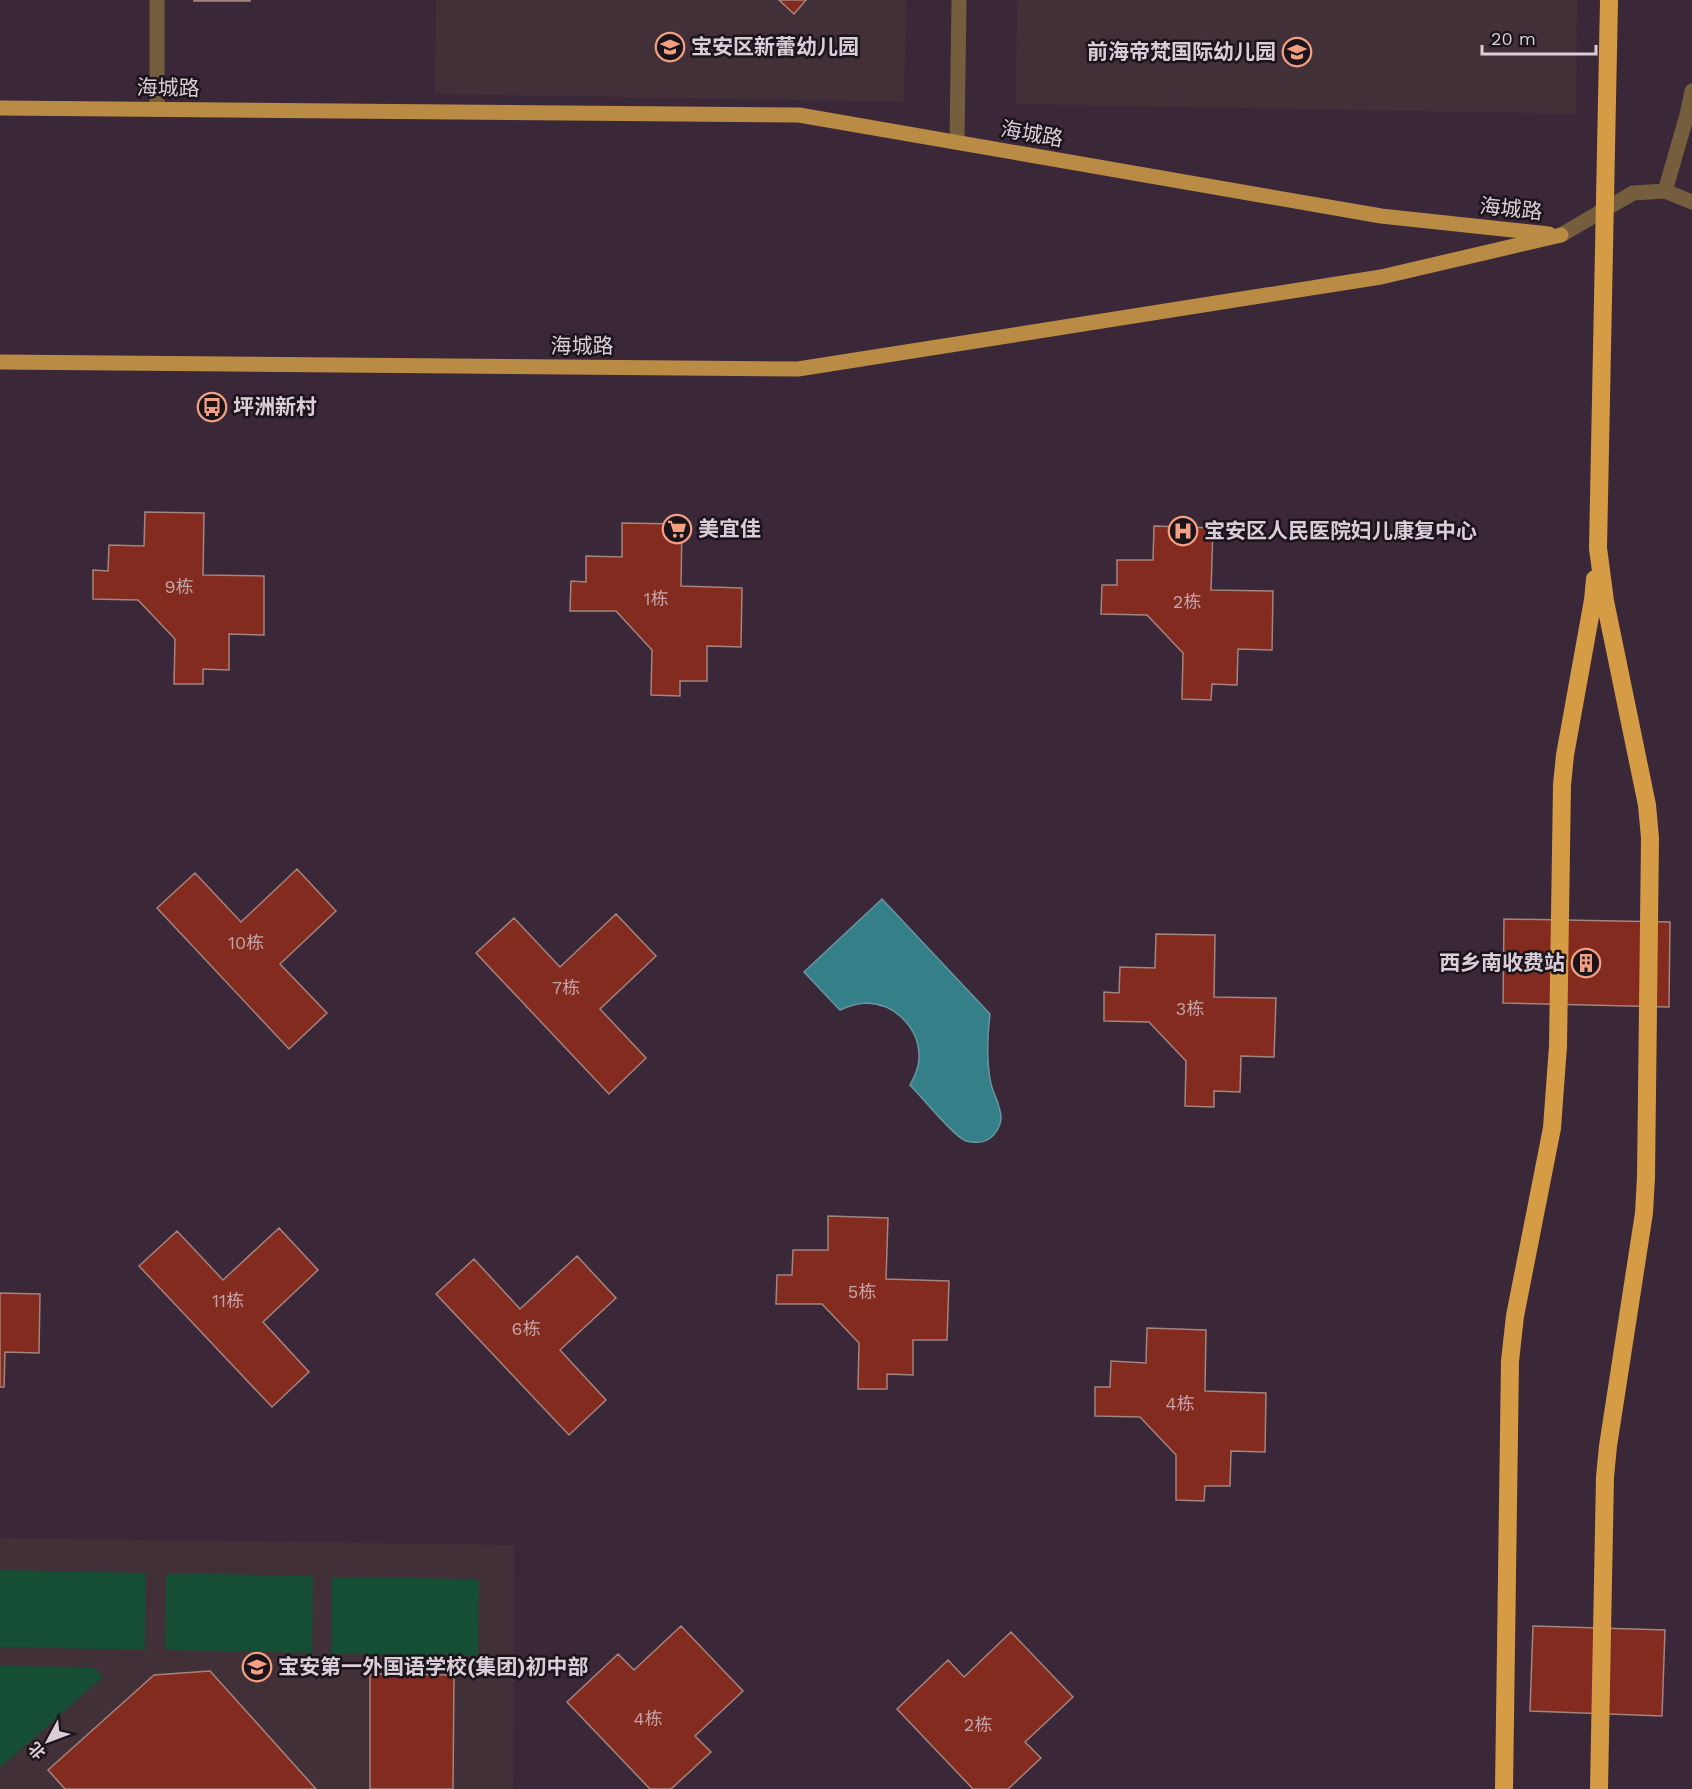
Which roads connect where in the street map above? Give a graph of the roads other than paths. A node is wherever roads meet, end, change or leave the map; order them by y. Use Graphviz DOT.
graph roads {
  1 [pos="158,0"];
  2 [pos="959,0"];
  3 [pos="1609,0"];
  4 [pos="1692,91"];
  5 [pos="0,108"];
  6 [pos="157,109"];
  7 [pos="957,142"];
  8 [pos="1665,191"];
  9 [pos="1692,202"];
  10 [pos="1561,235"];
  11 [pos="0,362"];
  12 [pos="1598,548"];
  13 [pos="1504,1789"];
  14 [pos="1599,1789"];
  1 -- 6 [label="street"];
  2 -- 7 [label="street"];
  3 -- 12 [label="highway, bridge"];
  4 -- 8 [label="street"];
  5 -- 6 [label="main road, 海城路"];
  6 -- 7 [label="main road, 海城路"];
  7 -- 10 [label="main road, 海城路"];
  8 -- 9 [label="street"];
  8 -- 10 [label="street"];
  10 -- 11 [label="main road, 海城路"];
  12 -- 13 [label="highway"];
  12 -- 14 [label="highway"];
}
